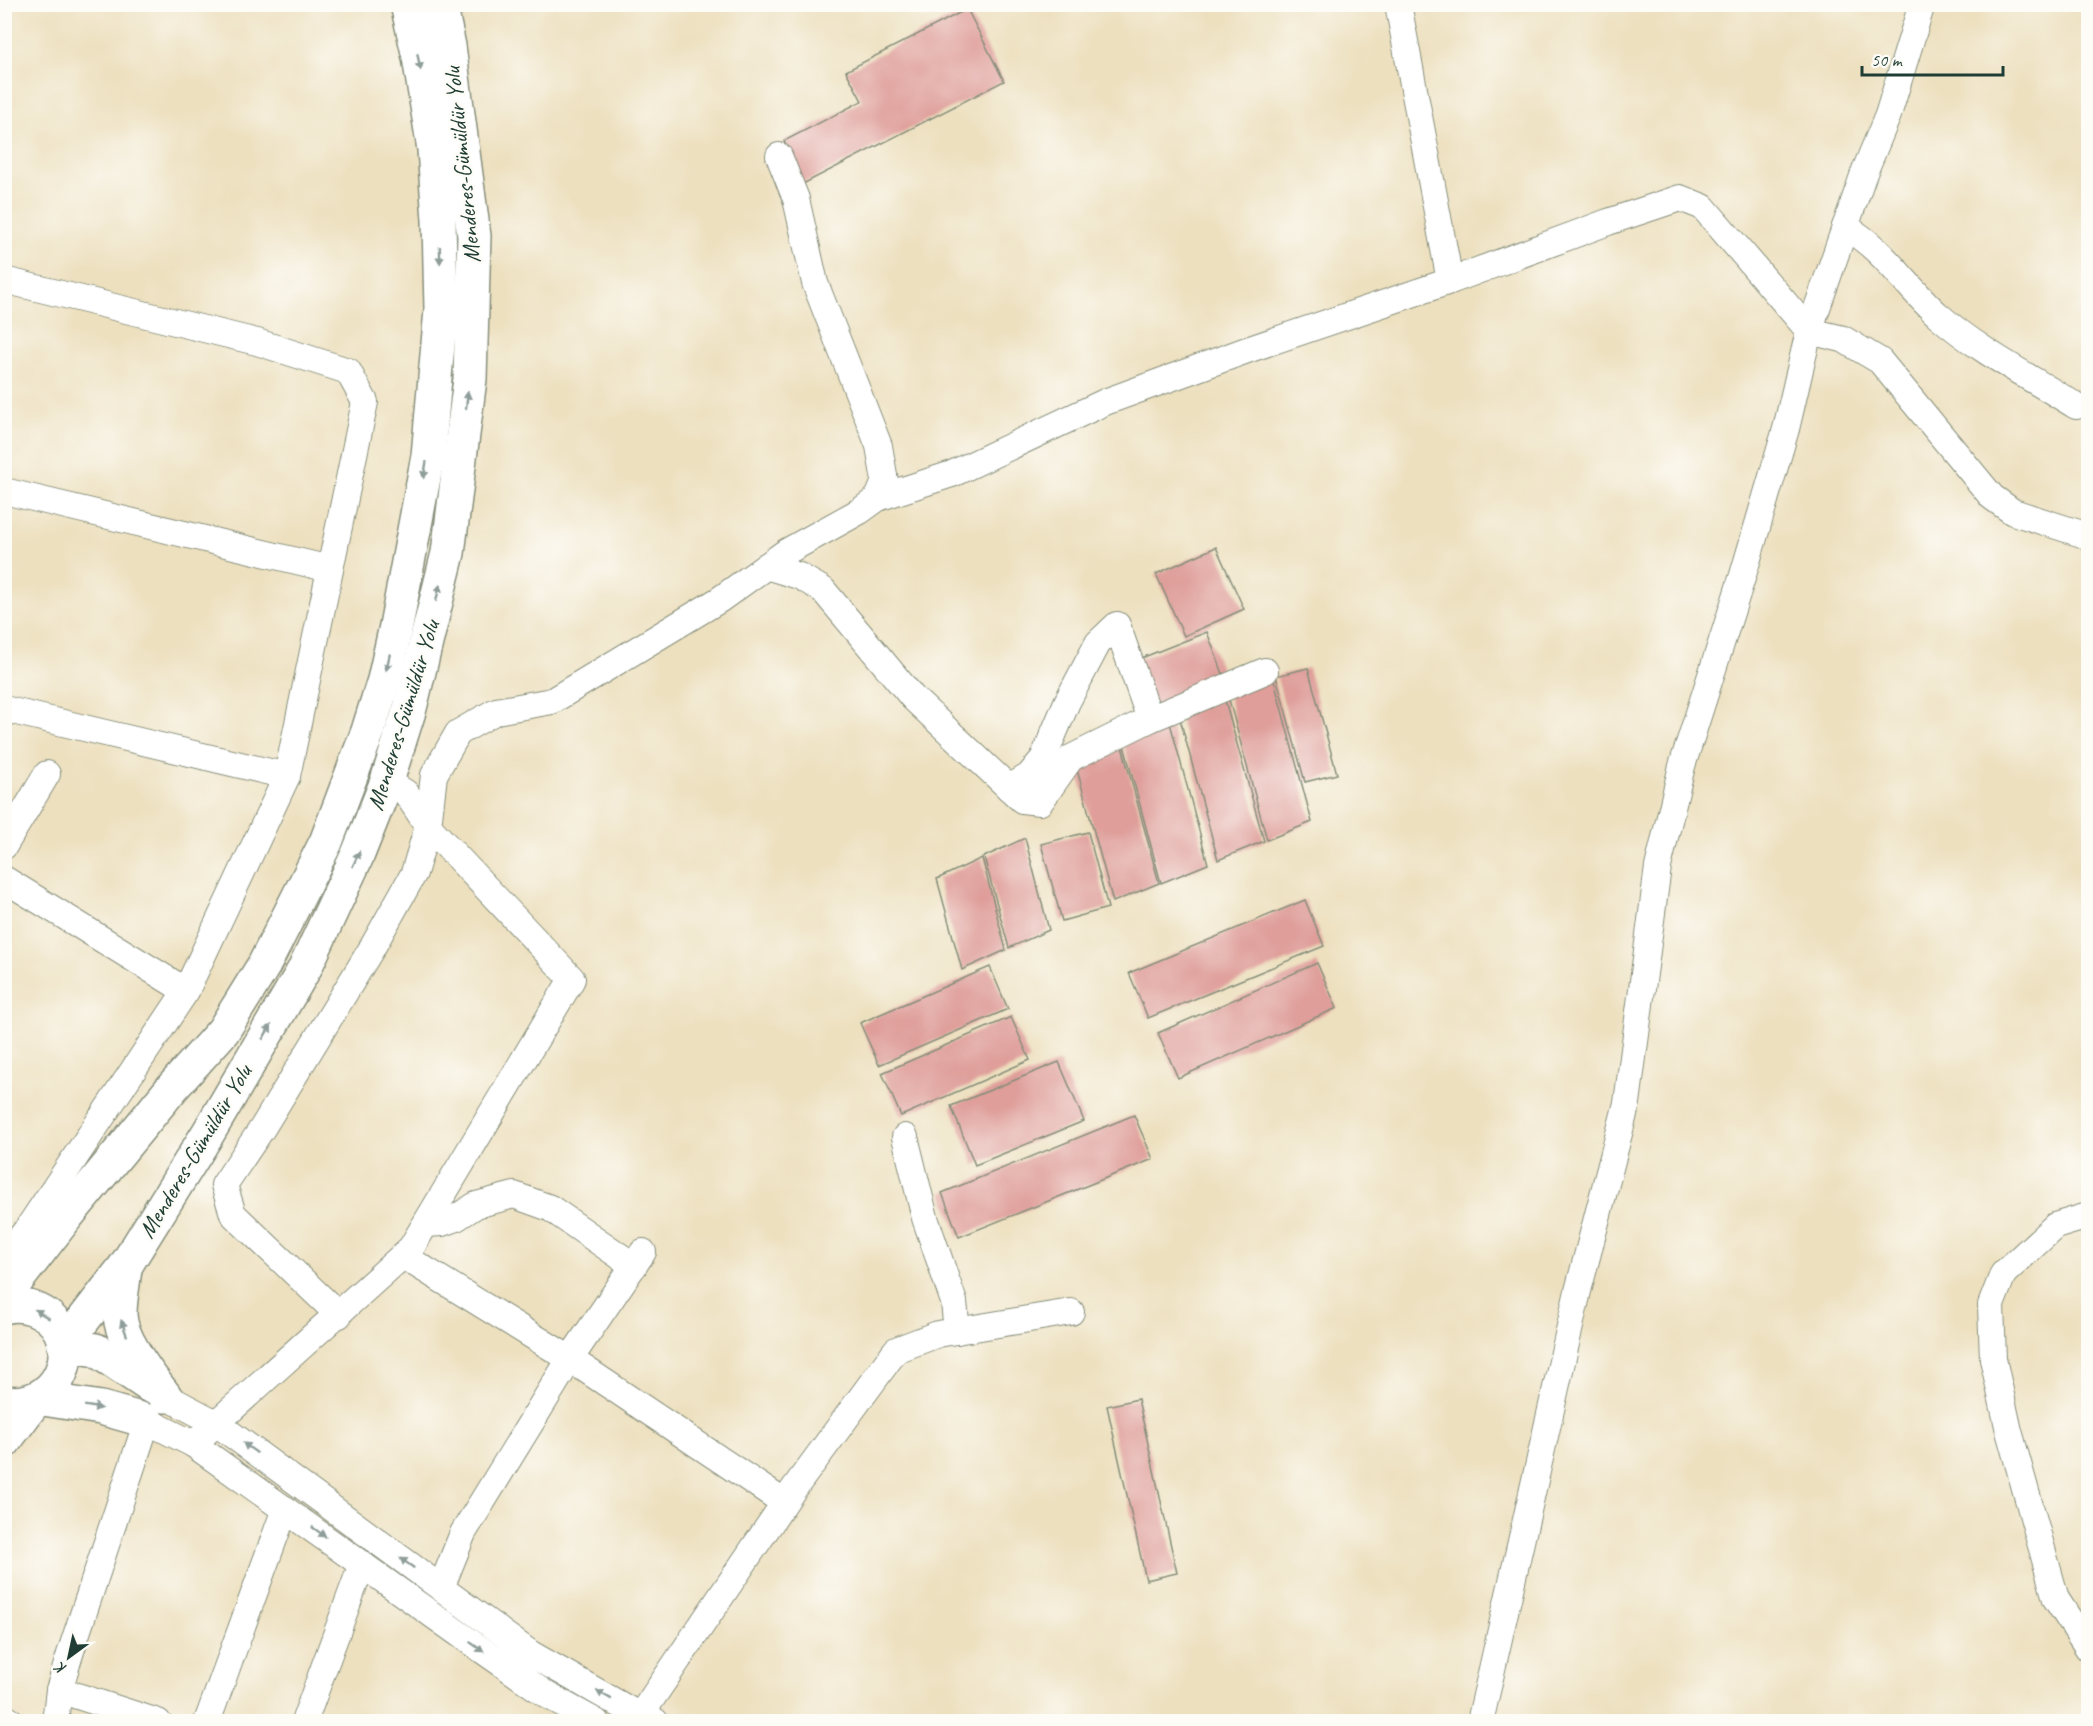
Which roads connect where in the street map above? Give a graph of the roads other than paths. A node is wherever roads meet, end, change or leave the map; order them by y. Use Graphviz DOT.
graph roads {
  1 [pos="406,4"];
  2 [pos="440,4"];
  3 [pos="1398,4"];
  4 [pos="1923,4"];
  5 [pos="779,156"];
  6 [pos="1845,227"];
  7 [pos="4,280"];
  8 [pos="1450,281"];
  9 [pos="1809,331"];
  10 [pos="2076,406"];
  11 [pos="4,491"];
  12 [pos="878,498"];
  13 [pos="2088,536"];
  14 [pos="766,566"];
  15 [pos="330,569"];
  16 [pos="1265,671"];
  17 [pos="4,709"];
  18 [pos="1150,719"];
  19 [pos="47,774"];
  20 [pos="286,776"];
  21 [pos="387,781"];
  22 [pos="1009,788"];
  23 [pos="428,826"];
  24 [pos="4,846"];
  25 [pos="4,879"];
  26 [pos="186,991"];
  27 [pos="905,1137"];
  28 [pos="2088,1216"];
  29 [pos="426,1224"];
  30 [pos="403,1256"];
  31 [pos="4,1258"];
  32 [pos="126,1264"];
  33 [pos="4,1297"];
  34 [pos="4,1306"];
  35 [pos="1071,1312"];
  36 [pos="339,1315"];
  37 [pos="957,1331"];
  38 [pos="64,1346"];
  39 [pos="570,1359"];
  40 [pos="37,1398"];
  41 [pos="4,1402"];
  42 [pos="156,1408"];
  43 [pos="216,1423"];
  44 [pos="4,1442"];
  45 [pos="194,1444"];
  46 [pos="773,1494"];
  47 [pos="285,1509"];
  48 [pos="363,1564"];
  49 [pos="441,1588"];
  50 [pos="2080,1624"];
  51 [pos="2088,1648"];
  52 [pos="59,1690"];
  53 [pos="4,1717"];
  54 [pos="648,1719"];
  55 [pos="12,1722"];
  56 [pos="55,1722"];
  57 [pos="158,1722"];
  58 [pos="207,1722"];
  59 [pos="304,1722"];
  60 [pos="596,1722"];
  61 [pos="1480,1722"];
  1 -- 33 [label="main road, Menderes-Gümüldür Yolu, one-way"];
  21 -- 2 [label="main road, Menderes-Gümüldür Yolu, one-way"];
  3 -- 8 [label="street"];
  4 -- 6 [label="street"];
  5 -- 12 [label="street"];
  6 -- 9 [label="street"];
  6 -- 10 [label="street"];
  7 -- 15 [label="street"];
  8 -- 9 [label="street"];
  8 -- 12 [label="street"];
  9 -- 13 [label="street"];
  9 -- 61 [label="street"];
  11 -- 15 [label="street"];
  12 -- 14 [label="street"];
  14 -- 22 [label="street"];
  14 -- 23 [label="street"];
  15 -- 20 [label="street"];
  16 -- 18 [label="street"];
  17 -- 20 [label="street"];
  18 -- 22 [label="street"];
  18 -- 22 [label="street"];
  19 -- 24 [label="street"];
  20 -- 26 [label="street"];
  21 -- 23 [label="street"];
  32 -- 21 [label="main road, Menderes-Gümüldür Yolu, one-way"];
  23 -- 29 [label="street"];
  23 -- 36 [label="street"];
  25 -- 26 [label="street"];
  26 -- 31 [label="street"];
  27 -- 37 [label="street"];
  28 -- 50 [label="street"];
  29 -- 30 [label="street"];
  29 -- 39 [label="street"];
  30 -- 36 [label="street"];
  30 -- 39 [label="street"];
  32 -- 38 [label="main road, Menderes-Gümüldür Yolu"];
  42 -- 32 [label="main road, one-way"];
  38 -- 34 [label="main road, one-way"];
  35 -- 37 [label="street"];
  36 -- 43 [label="street"];
  37 -- 54 [label="street"];
  38 -- 40 [label="main road"];
  38 -- 42 [label="main road"];
  39 -- 46 [label="street"];
  39 -- 49 [label="street"];
  40 -- 41 [label="main road"];
  40 -- 42 [label="main road, one-way"];
  40 -- 44 [label="main road"];
  42 -- 43 [label="street"];
  42 -- 45 [label="street"];
  42 -- 52 [label="street"];
  43 -- 45 [label="street"];
  49 -- 43 [label="street, one-way"];
  45 -- 47 [label="street"];
  47 -- 48 [label="street, one-way"];
  47 -- 58 [label="street"];
  48 -- 59 [label="street"];
  48 -- 60 [label="street, one-way"];
  54 -- 49 [label="street, one-way"];
  50 -- 51 [label="street"];
  52 -- 56 [label="street"];
  52 -- 57 [label="street"];
  53 -- 55 [label="street"];
}
